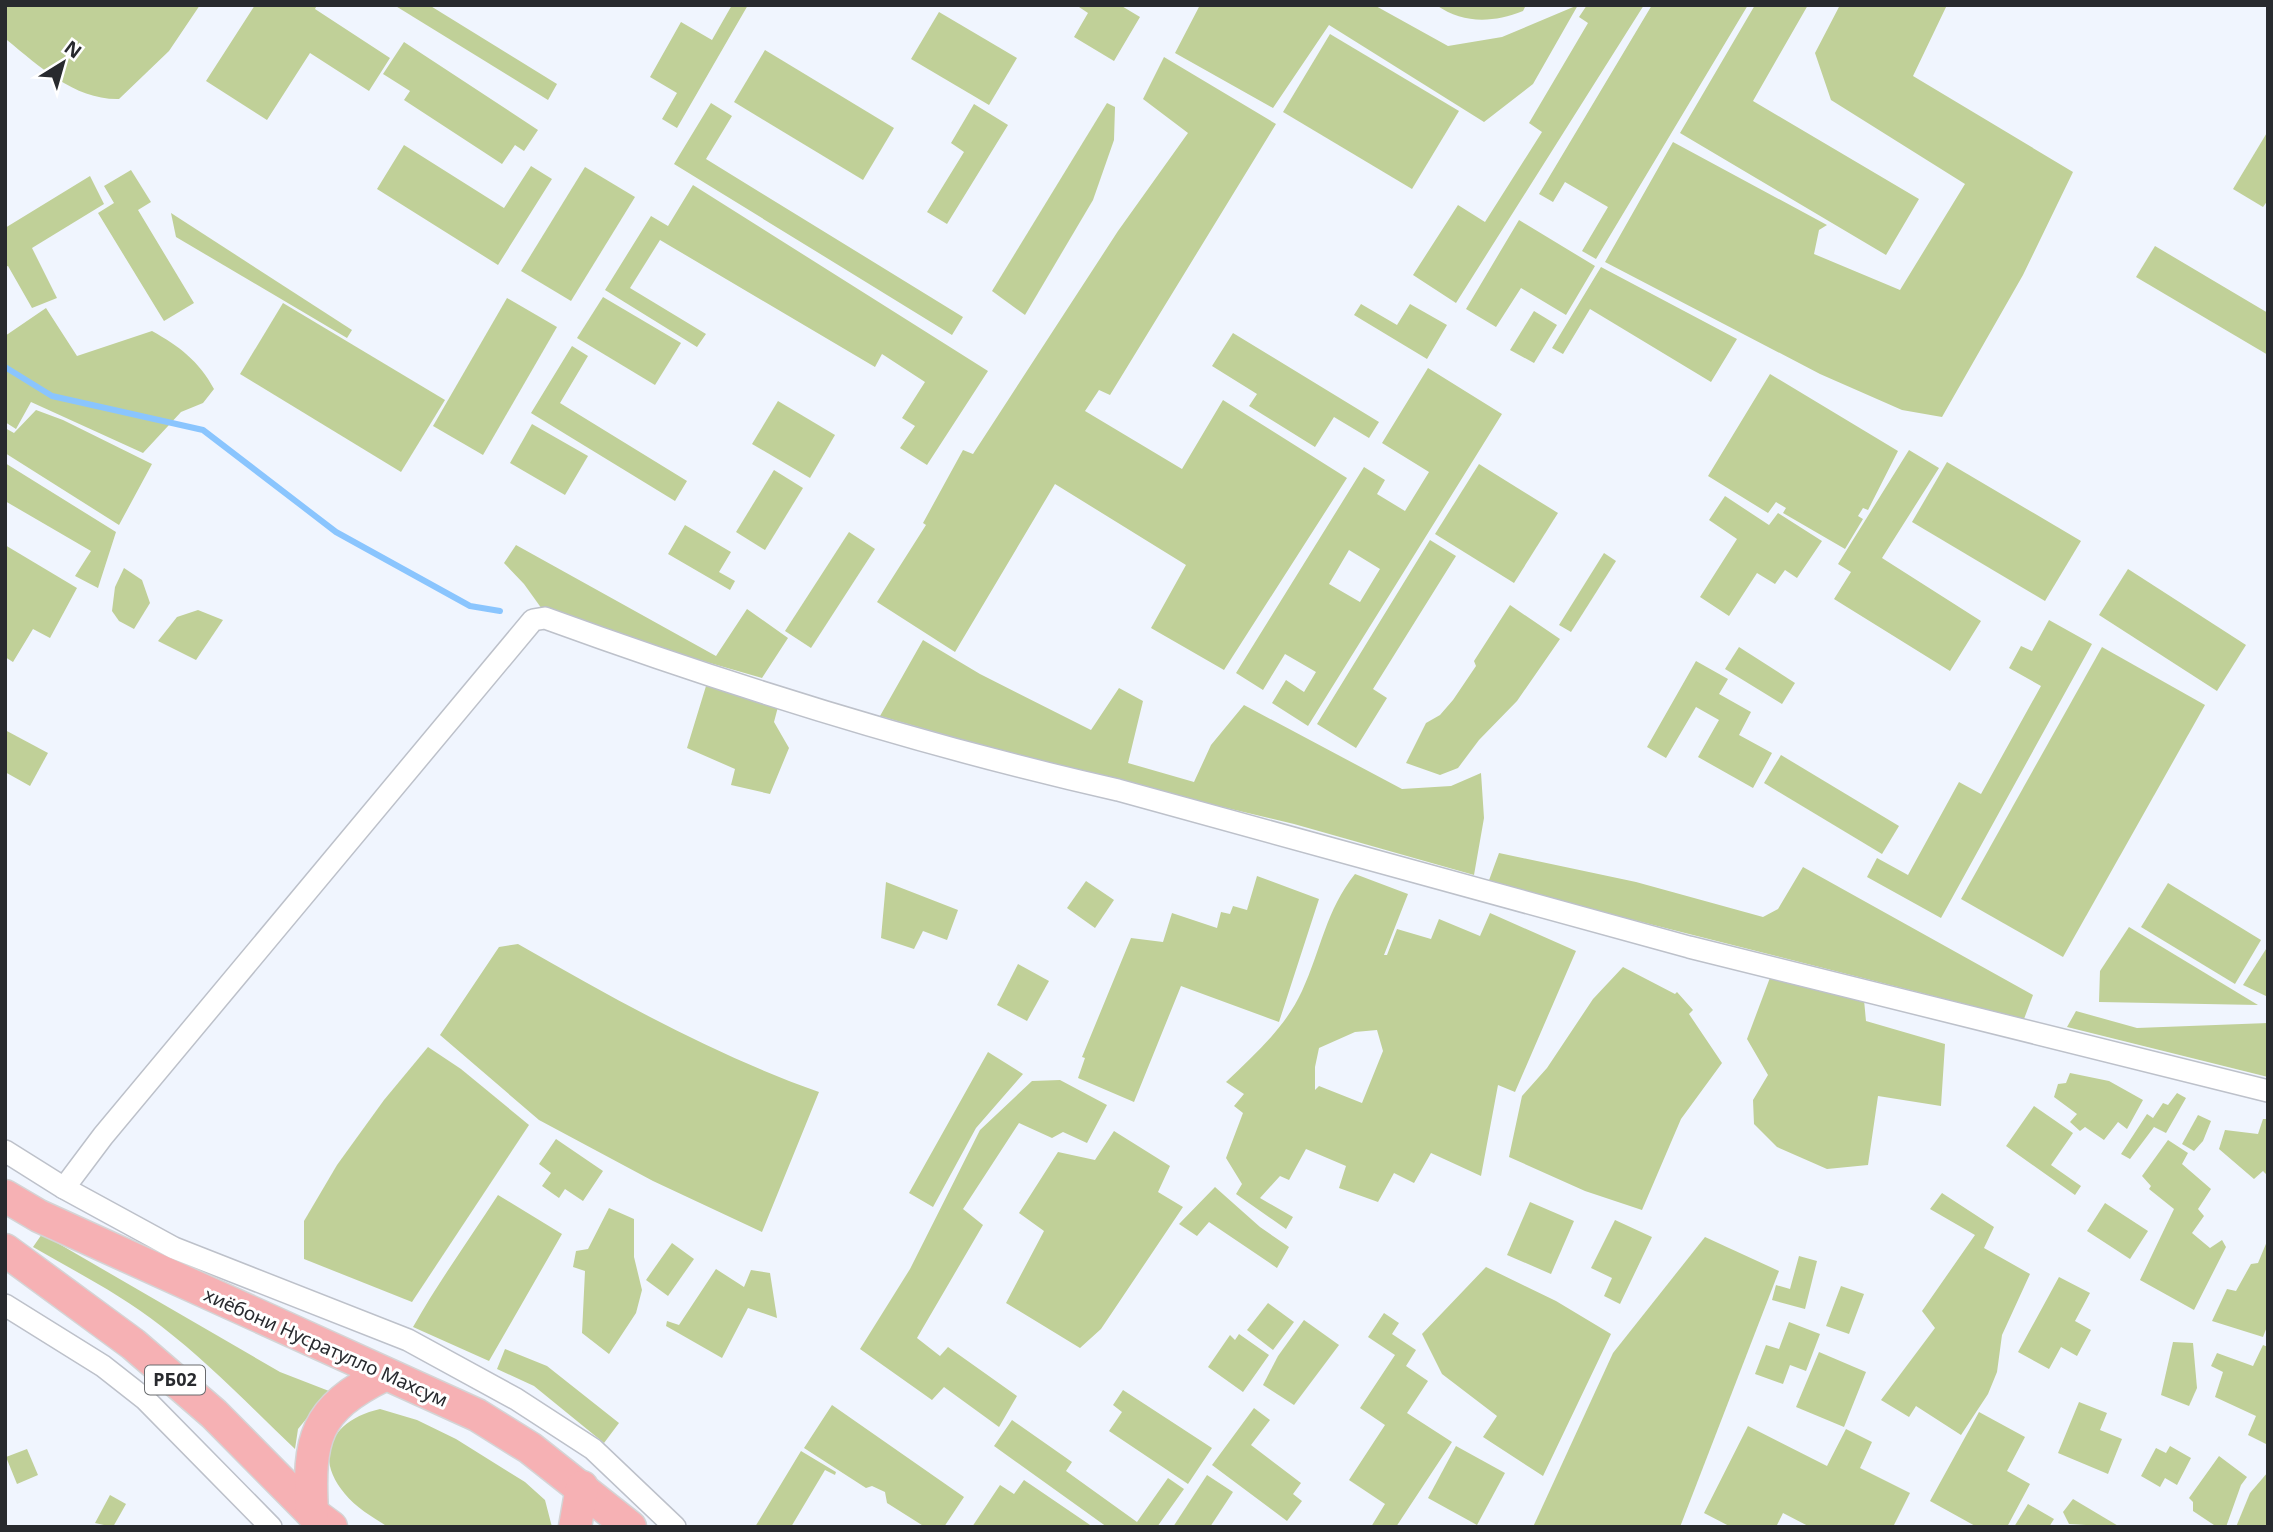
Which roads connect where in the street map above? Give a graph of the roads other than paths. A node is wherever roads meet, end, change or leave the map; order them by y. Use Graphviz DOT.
graph roads {
  1 [pos="2268,1091"];
  2 [pos="5,1151"];
  3 [pos="64,1188"];
  4 [pos="5,1196"];
  5 [pos="5,1250"];
  6 [pos="5,1305"];
  7 [pos="384,1375"];
  8 [pos="582,1487"];
  9 [pos="322,1520"];
  10 [pos="271,1527"];
  11 [pos="575,1527"];
  12 [pos="630,1527"];
  13 [pos="675,1527"];
  1 -- 3 [label="street"];
  2 -- 3 [label="street"];
  3 -- 13 [label="street"];
  4 -- 7 [label="highway, хиёбони Нусратулло Махсум"];
  5 -- 9 [label="highway, РБ02"];
  6 -- 10 [label="street"];
  7 -- 8 [label="highway, хиёбони Нусратулло Махсум"];
  7 -- 9 [label="highway, РБ02"];
  8 -- 11 [label="highway"];
  8 -- 12 [label="highway, хиёбони Нусратулло Махсум"];
}
